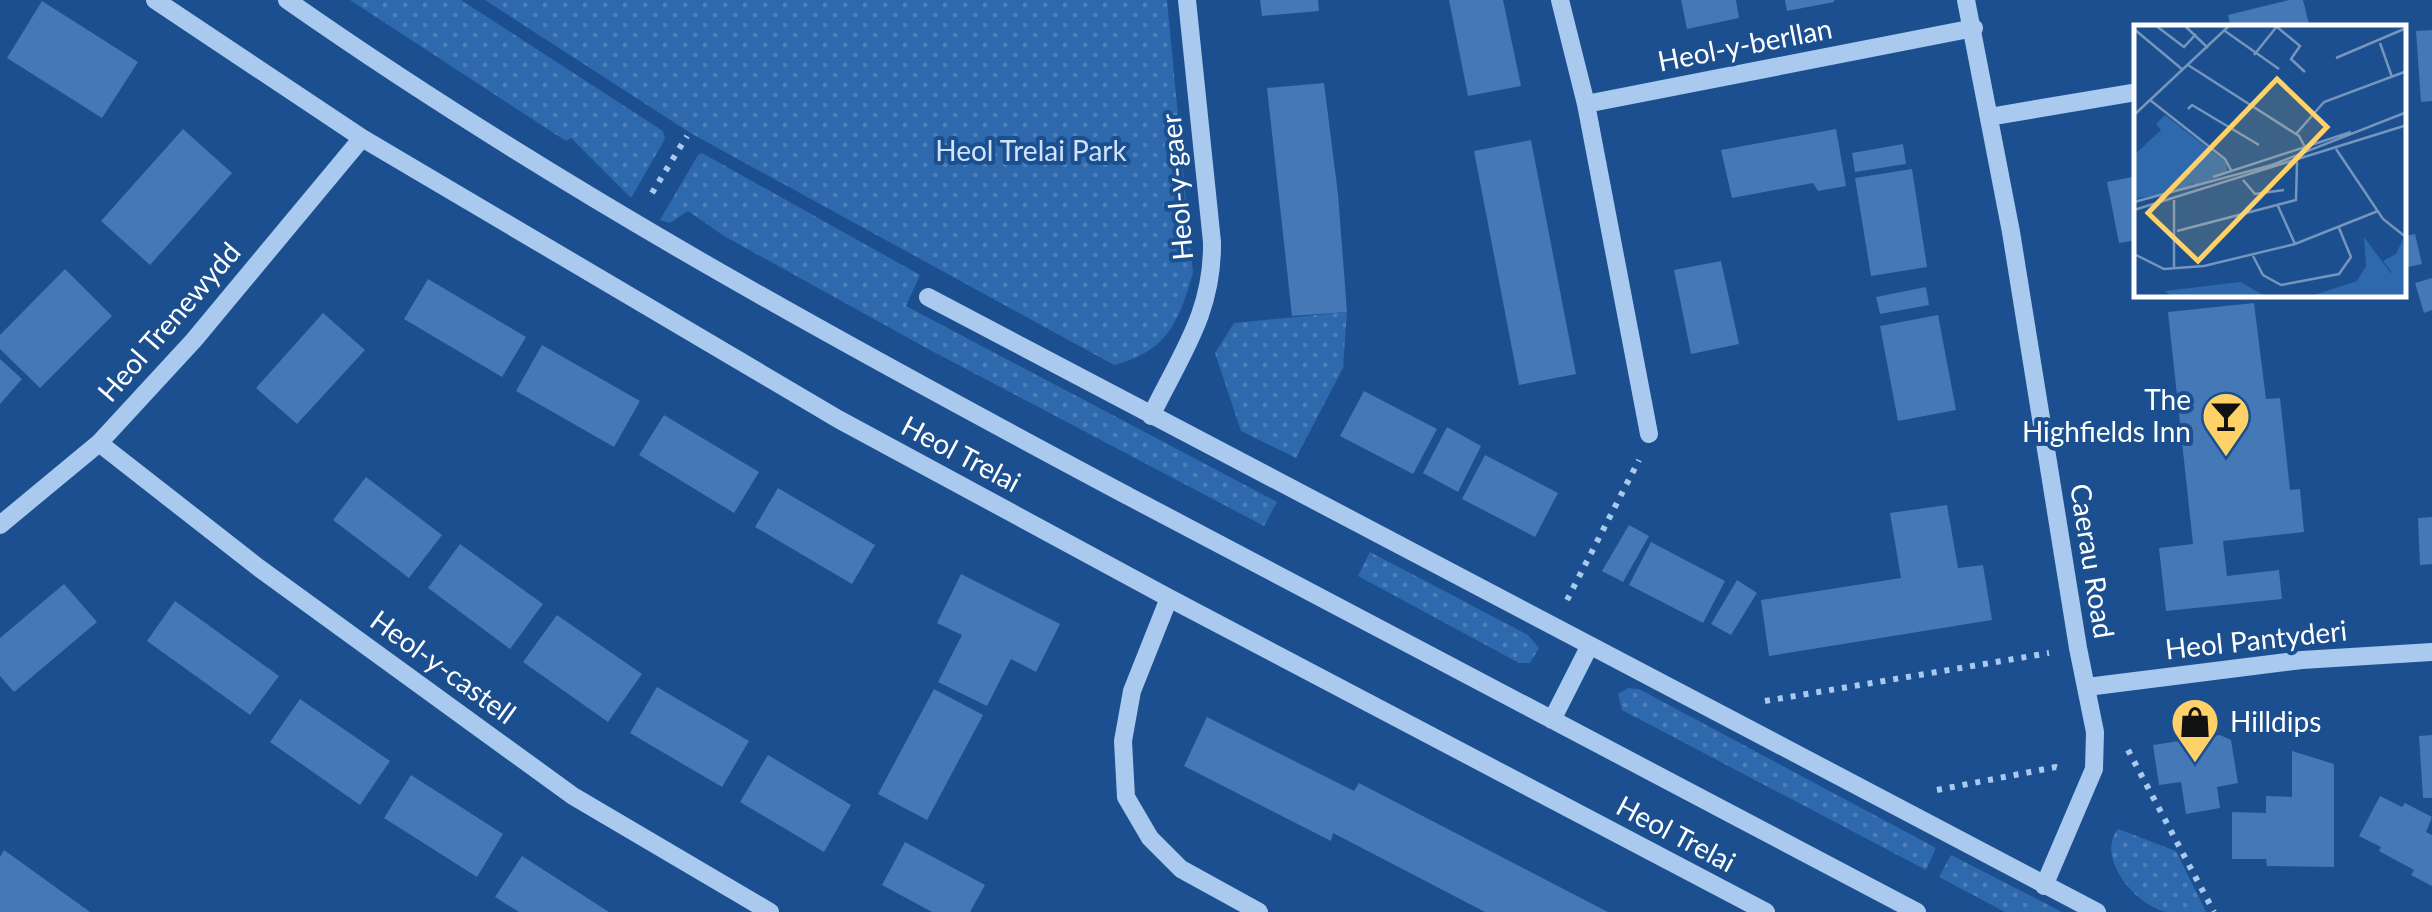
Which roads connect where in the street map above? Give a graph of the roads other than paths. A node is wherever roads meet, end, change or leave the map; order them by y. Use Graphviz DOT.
graph roads {
  1 [pos="155,0"];
  2 [pos="287,0"];
  3 [pos="1187,0"];
  4 [pos="1560,0"];
  5 [pos="1966,0"];
  6 [pos="1974,28"];
  7 [pos="2134,93"];
  8 [pos="1586,104"];
  9 [pos="1989,117"];
  10 [pos="362,138"];
  11 [pos="928,297"];
  12 [pos="1150,416"];
  13 [pos="1648,434"];
  14 [pos="99,443"];
  15 [pos="0,524"];
  16 [pos="1169,598"];
  17 [pos="1589,648"];
  18 [pos="2432,652"];
  19 [pos="2087,687"];
  20 [pos="1552,720"];
  21 [pos="2044,886"];
  22 [pos="770,912"];
  23 [pos="1260,912"];
  24 [pos="1766,912"];
  25 [pos="1917,912"];
  26 [pos="2096,912"];
  1 -- 10 [label="street, Heol Trelai"];
  2 -- 20 [label="street, Heol Trelai"];
  3 -- 12 [label="street, Heol-y-gaer"];
  4 -- 8 [label="street"];
  5 -- 6 [label="street, Caerau Road"];
  6 -- 8 [label="street, Heol-y-berllan"];
  6 -- 9 [label="street, Caerau Road"];
  7 -- 9 [label="street"];
  8 -- 13 [label="street"];
  9 -- 19 [label="street, Caerau Road"];
  10 -- 14 [label="street, Heol Trenewydd"];
  10 -- 16 [label="street, Heol Trelai"];
  11 -- 12 [label="street"];
  12 -- 17 [label="street"];
  14 -- 15 [label="street, Heol Trenewydd"];
  14 -- 22 [label="street, Heol-y-castell"];
  16 -- 23 [label="street"];
  16 -- 24 [label="street, Heol Trelai"];
  17 -- 20 [label="street"];
  17 -- 21 [label="street"];
  18 -- 19 [label="street, Heol Pantyderi"];
  19 -- 21 [label="street, Caerau Road"];
  20 -- 25 [label="street, Heol Trelai"];
  21 -- 26 [label="street"];
}
